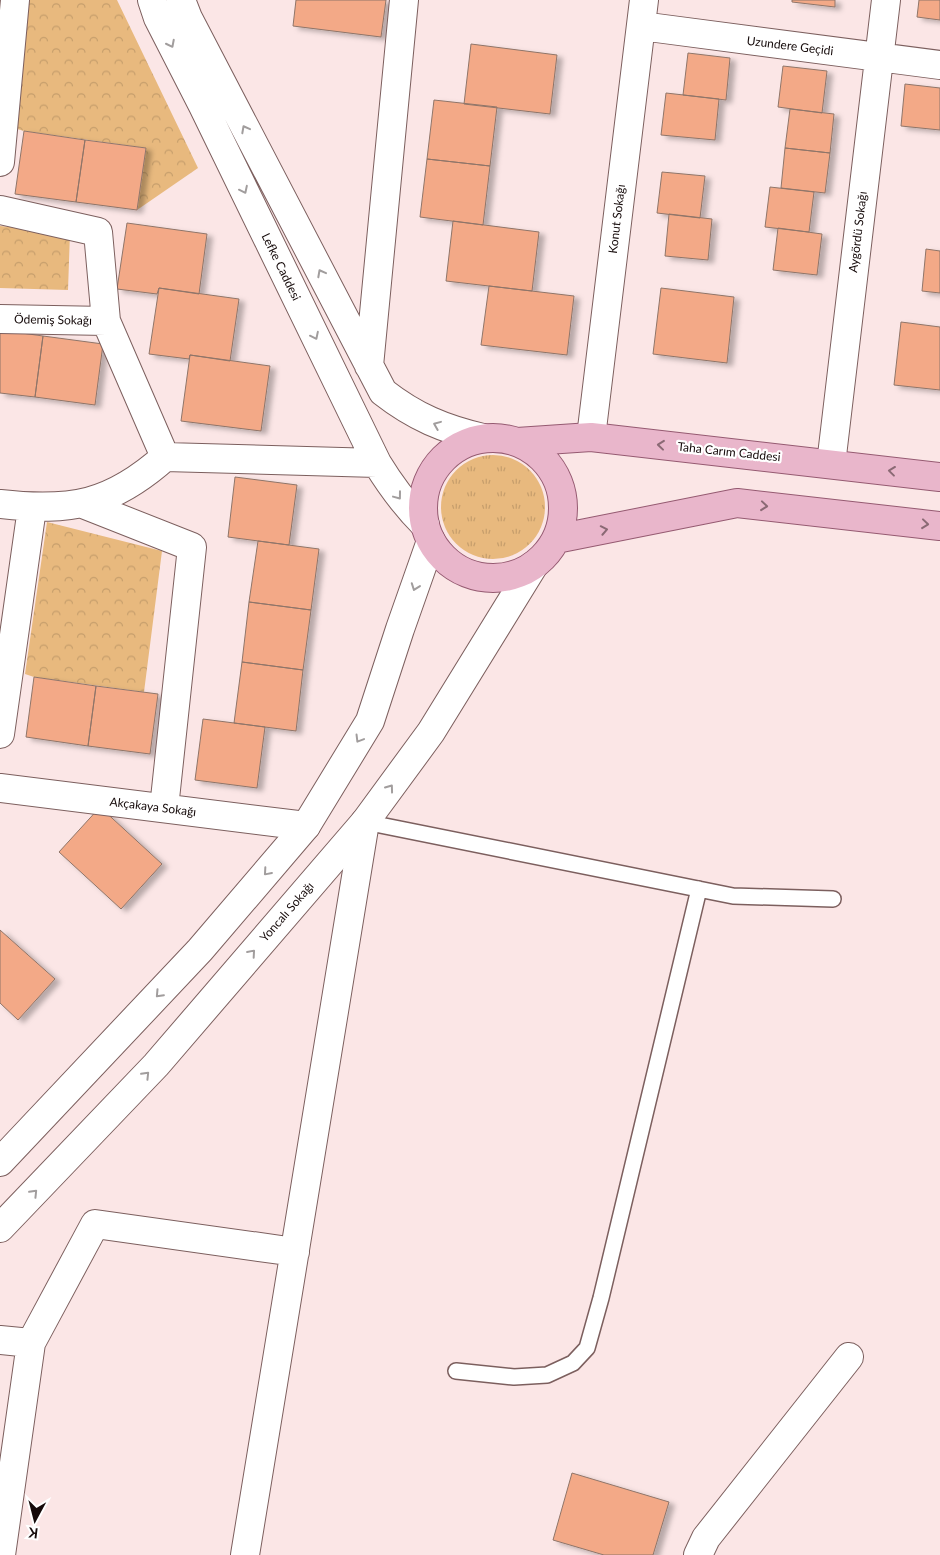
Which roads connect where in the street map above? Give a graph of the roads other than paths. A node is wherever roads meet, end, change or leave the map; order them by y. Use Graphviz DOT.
graph roads {
  1 [pos="16,0"];
  2 [pos="152,0"];
  3 [pos="181,0"];
  4 [pos="404,0"];
  5 [pos="886,0"];
  6 [pos="642,13"];
  7 [pos="879,57"];
  8 [pos="940,65"];
  9 [pos="1,134"];
  10 [pos="0,162"];
  11 [pos="0,210"];
  12 [pos="0,319"];
  13 [pos="106,321"];
  14 [pos="369,366"];
  15 [pos="591,437"];
  16 [pos="483,438"];
  17 [pos="517,442"];
  18 [pos="165,457"];
  19 [pos="377,463"];
  20 [pos="831,464"];
  21 [pos="940,477"];
  22 [pos="0,504"];
  23 [pos="83,504"];
  24 [pos="32,508"];
  25 [pos="940,526"];
  26 [pos="428,533"];
  27 [pos="556,539"];
  28 [pos="534,565"];
  29 [pos="0,734"];
  30 [pos="0,788"];
  31 [pos="164,808"];
  32 [pos="366,822"];
  33 [pos="306,826"];
  34 [pos="699,889"];
  35 [pos="833,899"];
  36 [pos="0,1162"];
  37 [pos="0,1228"];
  38 [pos="294,1252"];
  39 [pos="0,1340"];
  40 [pos="31,1343"];
  41 [pos="849,1357"];
  42 [pos="456,1371"];
  43 [pos="2,1555"];
  44 [pos="244,1555"];
  45 [pos="698,1555"];
  1 -- 9 [label="street"];
  2 -- 19 [label="street, Lefke Caddesi, one-way"];
  14 -- 3 [label="street, one-way"];
  4 -- 14 [label="street"];
  5 -- 7 [label="street, Aygördü Sokağı"];
  6 -- 7 [label="street, Uzundere Geçidi"];
  6 -- 15 [label="street, Konut Sokağı"];
  7 -- 8 [label="street, Uzundere Geçidi"];
  7 -- 20 [label="street, Aygördü Sokağı"];
  9 -- 10 [label="street"];
  11 -- 13 [label="street"];
  12 -- 13 [label="street, Ödemiş Sokağı"];
  13 -- 18 [label="street"];
  16 -- 14 [label="street, one-way"];
  15 -- 17 [label="main road, Taha Carım Caddesi"];
  20 -- 15 [label="main road, Taha Carım Caddesi, one-way"];
  16 -- 17 [label="main road"];
  16 -- 26 [label="main road"];
  17 -- 27 [label="main road"];
  18 -- 19 [label="street"];
  18 -- 23 [label="street"];
  19 -- 26 [label="street, Lefke Caddesi, one-way"];
  21 -- 20 [label="main road, Taha Carım Caddesi, one-way"];
  22 -- 24 [label="street"];
  23 -- 24 [label="street"];
  23 -- 31 [label="street"];
  24 -- 29 [label="street"];
  27 -- 25 [label="main road, one-way"];
  26 -- 28 [label="main road"];
  26 -- 33 [label="street, one-way"];
  27 -- 28 [label="main road"];
  32 -- 28 [label="street, Yoncalı Sokağı, one-way"];
  30 -- 31 [label="street, Akçakaya Sokağı"];
  31 -- 33 [label="street, Akçakaya Sokağı"];
  32 -- 34 [label="lane"];
  37 -- 32 [label="street, Yoncalı Sokağı, one-way"];
  32 -- 38 [label="street"];
  33 -- 36 [label="street, one-way"];
  34 -- 35 [label="lane"];
  34 -- 42 [label="lane"];
  38 -- 40 [label="street"];
  38 -- 44 [label="street"];
  39 -- 40 [label="street"];
  40 -- 43 [label="street"];
  41 -- 45 [label="street"];
}
